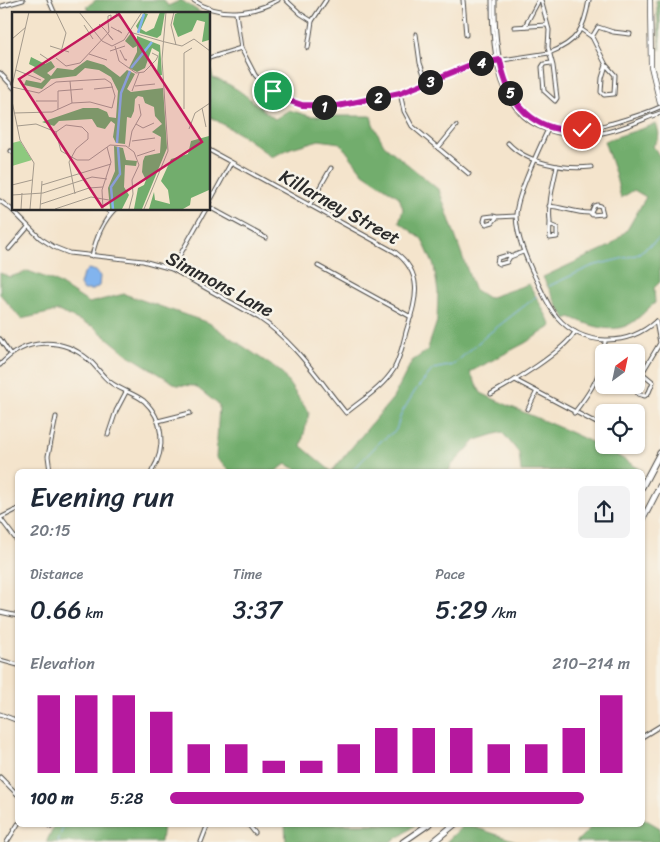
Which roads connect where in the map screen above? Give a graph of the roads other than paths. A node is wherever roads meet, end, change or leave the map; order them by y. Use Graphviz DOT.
graph roads {
  1 [pos="23,0"];
  2 [pos="49,0"];
  3 [pos="193,0"];
  4 [pos="278,0"];
  5 [pos="286,0"];
  6 [pos="326,0"];
  7 [pos="463,0"];
  8 [pos="493,0"];
  9 [pos="540,0"];
  10 [pos="589,0"];
  11 [pos="650,0"];
  12 [pos="2,6"];
  13 [pos="53,12"];
  14 [pos="236,13"];
  15 [pos="312,21"];
  16 [pos="547,25"];
  17 [pos="524,26"];
  18 [pos="514,27"];
  19 [pos="582,30"];
  20 [pos="416,34"];
  21 [pos="630,34"];
  22 [pos="466,35"];
  23 [pos="592,37"];
  24 [pos="241,48"];
  25 [pos="308,48"];
  26 [pos="549,53"];
  27 [pos="210,58"];
  28 [pos="499,60"];
  29 [pos="551,63"];
  30 [pos="606,65"];
  31 [pos="0,73"];
  32 [pos="427,83"];
  33 [pos="12,86"];
  34 [pos="400,93"];
  35 [pos="660,105"];
  36 [pos="660,113"];
  37 [pos="456,126"];
  38 [pos="548,129"];
  39 [pos="508,143"];
  40 [pos="438,148"];
  41 [pos="210,151"];
  42 [pos="535,159"];
  43 [pos="232,163"];
  44 [pos="557,166"];
  45 [pos="591,167"];
  46 [pos="331,168"];
  47 [pos="469,174"];
  48 [pos="0,201"];
  49 [pos="210,202"];
  50 [pos="308,206"];
  51 [pos="549,206"];
  52 [pos="210,207"];
  53 [pos="107,210"];
  54 [pos="114,210"];
  55 [pos="206,210"];
  56 [pos="111,213"];
  57 [pos="591,213"];
  58 [pos="516,216"];
  59 [pos="497,217"];
  60 [pos="550,225"];
  61 [pos="28,227"];
  62 [pos="266,238"];
  63 [pos="9,249"];
  64 [pos="523,252"];
  65 [pos="92,256"];
  66 [pos="510,257"];
  67 [pos="318,266"];
  68 [pos="172,269"];
  69 [pos="411,317"];
  70 [pos="658,321"];
  71 [pos="574,332"];
  72 [pos="0,339"];
  73 [pos="605,341"];
  74 [pos="605,344"];
  75 [pos="10,354"];
  76 [pos="0,365"];
  77 [pos="645,368"];
  78 [pos="642,373"];
  79 [pos="515,380"];
  80 [pos="595,381"];
  81 [pos="126,392"];
  82 [pos="536,393"];
  83 [pos="491,394"];
  84 [pos="528,409"];
  85 [pos="190,413"];
  86 [pos="346,413"];
  87 [pos="574,413"];
  88 [pos="56,417"];
  89 [pos="158,421"];
  90 [pos="595,424"];
  91 [pos="108,435"];
  92 [pos="660,453"];
  93 [pos="50,469"];
  94 [pos="153,469"];
  95 [pos="645,480"];
  96 [pos="660,486"];
  97 [pos="15,510"];
  98 [pos="645,516"];
  99 [pos="0,518"];
  100 [pos="15,538"];
  101 [pos="0,612"];
  102 [pos="15,615"];
  103 [pos="0,660"];
  104 [pos="15,663"];
  105 [pos="0,714"];
  106 [pos="15,720"];
  107 [pos="660,726"];
  108 [pos="645,735"];
  109 [pos="0,777"];
  110 [pos="15,793"];
  111 [pos="16,827"];
  112 [pos="207,827"];
  113 [pos="251,827"];
  114 [pos="425,827"];
  115 [pos="451,827"];
  116 [pos="255,832"];
  117 [pos="8,842"];
  118 [pos="201,842"];
  119 [pos="403,842"];
  120 [pos="433,842"];
  1 -- 12 [label="street"];
  2 -- 13 [label="street"];
  3 -- 14 [label="street"];
  4 -- 14 [label="street"];
  5 -- 15 [label="street"];
  6 -- 15 [label="street"];
  7 -- 22 [label="street"];
  8 -- 28 [label="street"];
  9 -- 16 [label="street"];
  9 -- 17 [label="street"];
  10 -- 19 [label="street"];
  11 -- 35 [label="main road"];
  14 -- 24 [label="street"];
  15 -- 25 [label="street"];
  16 -- 17 [label="street"];
  16 -- 26 [label="street"];
  17 -- 18 [label="street"];
  19 -- 23 [label="street"];
  19 -- 26 [label="street"];
  20 -- 32 [label="street"];
  21 -- 23 [label="street"];
  23 -- 30 [label="street"];
  24 -- 27 [label="street"];
  24 -- 34 [label="street"];
  26 -- 28 [label="street"];
  26 -- 29 [label="street"];
  28 -- 32 [label="street"];
  28 -- 38 [label="street"];
  29 -- 29 [label="street"];
  30 -- 30 [label="street"];
  31 -- 33 [label="street"];
  32 -- 34 [label="street"];
  34 -- 40 [label="street"];
  35 -- 38 [label="street"];
  36 -- 38 [label="street"];
  37 -- 40 [label="street"];
  38 -- 42 [label="street"];
  39 -- 42 [label="street"];
  40 -- 47 [label="street"];
  41 -- 43 [label="street, Killarney Street"];
  42 -- 44 [label="street"];
  42 -- 58 [label="street"];
  43 -- 49 [label="street"];
  43 -- 50 [label="street, Killarney Street"];
  44 -- 45 [label="street"];
  44 -- 51 [label="street"];
  46 -- 50 [label="street"];
  48 -- 61 [label="street, Simmons Lane"];
  50 -- 69 [label="street, Killarney Street"];
  51 -- 57 [label="street"];
  51 -- 60 [label="street"];
  52 -- 62 [label="street"];
  53 -- 56 [label="street"];
  54 -- 56 [label="street"];
  55 -- 68 [label="street"];
  56 -- 65 [label="street"];
  58 -- 59 [label="street"];
  58 -- 64 [label="street"];
  61 -- 63 [label="street"];
  61 -- 65 [label="street, Simmons Lane"];
  64 -- 66 [label="street"];
  64 -- 71 [label="street"];
  65 -- 68 [label="street, Simmons Lane"];
  67 -- 69 [label="street"];
  68 -- 86 [label="street, Simmons Lane"];
  69 -- 86 [label="street, Killarney Street"];
  70 -- 73 [label="street"];
  70 -- 77 [label="street"];
  71 -- 73 [label="street"];
  71 -- 79 [label="street"];
  72 -- 75 [label="street"];
  73 -- 74 [label="street"];
  75 -- 76 [label="street"];
  75 -- 81 [label="street"];
  78 -- 78 [label="street"];
  79 -- 82 [label="street"];
  79 -- 83 [label="street"];
  80 -- 87 [label="street"];
  81 -- 89 [label="street"];
  81 -- 91 [label="street"];
  82 -- 84 [label="street"];
  82 -- 87 [label="street"];
  85 -- 89 [label="street"];
  87 -- 90 [label="street"];
  88 -- 93 [label="street"];
  89 -- 94 [label="street"];
  92 -- 95 [label="highway"];
  96 -- 98 [label="highway"];
  97 -- 99 [label="street"];
  99 -- 100 [label="street"];
  101 -- 102 [label="street"];
  103 -- 104 [label="street"];
  105 -- 106 [label="street"];
  107 -- 108 [label="street"];
  109 -- 110 [label="street"];
  111 -- 117 [label="street"];
  112 -- 118 [label="street"];
  113 -- 116 [label="street"];
  114 -- 119 [label="highway"];
  115 -- 120 [label="highway"];
}
